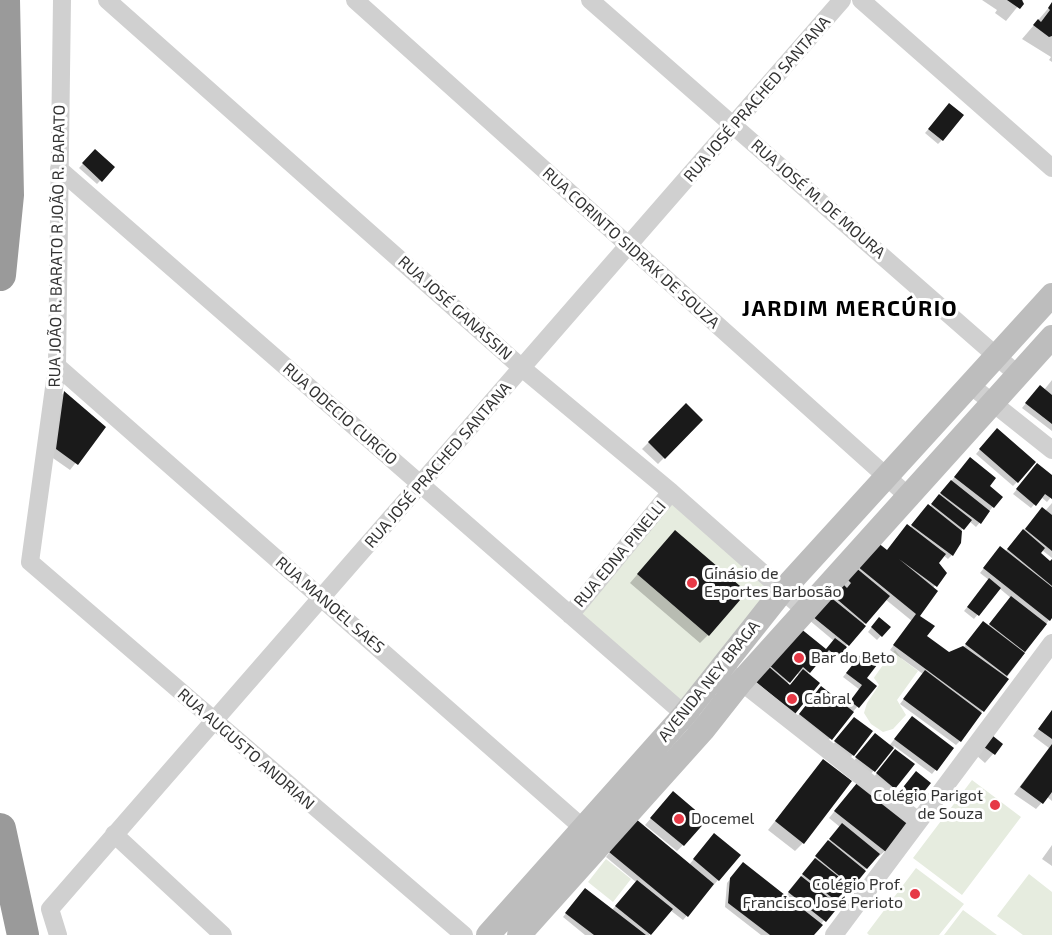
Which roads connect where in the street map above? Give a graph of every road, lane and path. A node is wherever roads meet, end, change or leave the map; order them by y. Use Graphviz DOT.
graph roads {
  1 [pos="4,0"];
  2 [pos="62,0"];
  3 [pos="107,0"];
  4 [pos="355,0"];
  5 [pos="590,0"];
  6 [pos="842,0"];
  7 [pos="861,0"];
  8 [pos="735,125"];
  9 [pos="1052,168"];
  10 [pos="59,169"];
  11 [pos="629,246"];
  12 [pos="0,275"];
  13 [pos="1052,295"];
  14 [pos="1052,337"];
  15 [pos="996,356"];
  16 [pos="57,366"];
  17 [pos="522,368"];
  18 [pos="1018,375"];
  19 [pos="969,384"];
  20 [pos="993,403"];
  21 [pos="1052,450"];
  22 [pos="886,476"];
  23 [pos="421,484"];
  24 [pos="671,492"];
  25 [pos="908,496"];
  26 [pos="30,562"];
  27 [pos="783,590"];
  28 [pos="322,598"];
  29 [pos="807,612"];
  30 [pos="570,615"];
  31 [pos="1052,644"];
  32 [pos="732,675"];
  33 [pos="684,715"];
  34 [pos="213,722"];
  35 [pos="703,730"];
  36 [pos="918,820"];
  37 [pos="581,828"];
  38 [pos="0,829"];
  39 [pos="114,834"];
  40 [pos="603,843"];
  41 [pos="22,935"];
  42 [pos="58,935"];
  43 [pos="223,935"];
  44 [pos="464,935"];
  45 [pos="488,935"];
  46 [pos="519,935"];
  47 [pos="834,935"];
  1 -- 12 [label="highway"];
  2 -- 10 [label="street, RUA JOÃO R. BARATO R JOÃO R. BARATO"];
  3 -- 17 [label="street, RUA JOSÉ GANASSIN"];
  4 -- 11 [label="street, RUA CORINTO SIDRAK DE SOUZA"];
  5 -- 8 [label="street, RUA JOSÉ M. DE MOURA"];
  6 -- 8 [label="street, RUA JOSÉ PRACHED SANTANA"];
  7 -- 9 [label="street"];
  8 -- 11 [label="street, RUA JOSÉ PRACHED SANTANA"];
  8 -- 15 [label="street, RUA JOSÉ M. DE MOURA"];
  10 -- 16 [label="street, RUA JOÃO R. BARATO R JOÃO R. BARATO"];
  10 -- 23 [label="street, RUA ODECIO CURCIO"];
  11 -- 17 [label="street, RUA JOSÉ PRACHED SANTANA"];
  11 -- 22 [label="street, RUA CORINTO SIDRAK DE SOUZA"];
  13 -- 15 [label="street, AVENIDA NEY BRAGA"];
  14 -- 18 [label="street, AVENIDA NEY BRAGA"];
  15 -- 18 [label="street, RUA JOSÉ M. DE MOURA"];
  15 -- 19 [label="street, AVENIDA NEY BRAGA"];
  16 -- 26 [label="street, RUA JOÃO R. BARATO R JOÃO R. BARATO"];
  16 -- 28 [label="street, RUA MANOEL SAES"];
  17 -- 23 [label="street, RUA JOSÉ PRACHED SANTANA"];
  17 -- 24 [label="street, RUA JOSÉ GANASSIN"];
  18 -- 20 [label="street, AVENIDA NEY BRAGA"];
  19 -- 20 [label="street"];
  19 -- 22 [label="street, AVENIDA NEY BRAGA"];
  20 -- 21 [label="street"];
  20 -- 25 [label="street, AVENIDA NEY BRAGA"];
  22 -- 25 [label="street, RUA CORINTO SIDRAK DE SOUZA"];
  22 -- 27 [label="street, AVENIDA NEY BRAGA"];
  23 -- 28 [label="street, RUA JOSÉ PRACHED SANTANA"];
  23 -- 30 [label="street, RUA ODECIO CURCIO"];
  24 -- 27 [label="street, RUA JOSÉ GANASSIN"];
  24 -- 30 [label="street, RUA EDNA PINELLI"];
  25 -- 29 [label="street, AVENIDA NEY BRAGA"];
  26 -- 34 [label="street, RUA AUGUSTO ANDRIAN"];
  27 -- 29 [label="street, RUA JOSÉ GANASSIN"];
  27 -- 32 [label="street, AVENIDA NEY BRAGA"];
  28 -- 34 [label="street, RUA JOSÉ PRACHED SANTANA"];
  28 -- 37 [label="street, RUA MANOEL SAES"];
  29 -- 32 [label="street, AVENIDA NEY BRAGA"];
  30 -- 33 [label="street, RUA ODECIO CURCIO"];
  31 -- 36 [label="street"];
  32 -- 33 [label="street, AVENIDA NEY BRAGA"];
  32 -- 35 [label="street, AVENIDA NEY BRAGA"];
  32 -- 36 [label="street"];
  33 -- 35 [label="street, RUA ODECIO CURCIO"];
  33 -- 37 [label="street, AVENIDA NEY BRAGA"];
  34 -- 39 [label="street, RUA JOSÉ PRACHED SANTANA"];
  34 -- 44 [label="street, RUA AUGUSTO ANDRIAN"];
  35 -- 40 [label="street, AVENIDA NEY BRAGA"];
  36 -- 47 [label="street"];
  37 -- 40 [label="street, RUA MANOEL SAES"];
  37 -- 45 [label="street, AVENIDA NEY BRAGA"];
  38 -- 41 [label="highway"];
  39 -- 42 [label="street, RUA JOSÉ PRACHED SANTANA"];
  39 -- 43 [label="street"];
  40 -- 46 [label="street, AVENIDA NEY BRAGA"];
}
